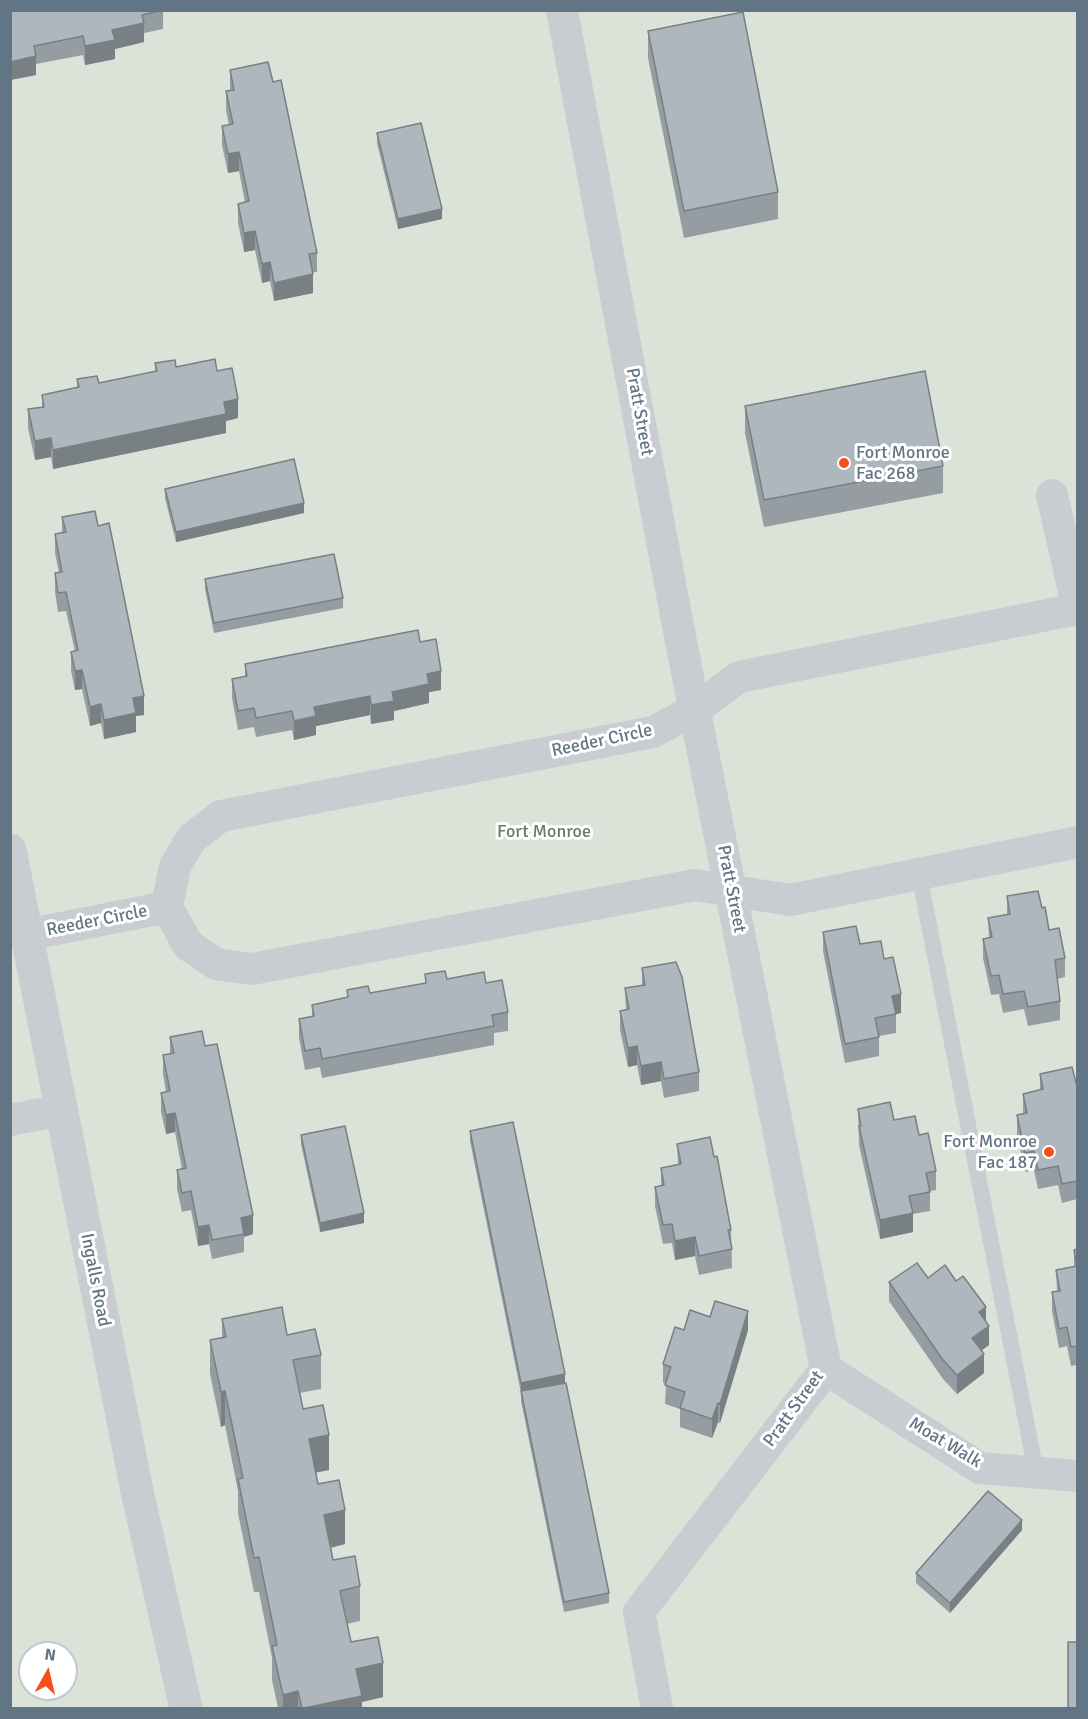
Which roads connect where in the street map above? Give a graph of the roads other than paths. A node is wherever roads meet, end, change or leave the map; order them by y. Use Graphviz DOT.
graph roads {
  1 [pos="562,10"];
  2 [pos="1052,495"];
  3 [pos="1077,609"];
  4 [pos="696,709"];
  5 [pos="1077,842"];
  6 [pos="10,850"];
  7 [pos="920,874"];
  8 [pos="732,890"];
  9 [pos="167,907"];
  10 [pos="26,935"];
  11 [pos="62,1110"];
  12 [pos="10,1120"];
  13 [pos="826,1370"];
  14 [pos="1036,1472"];
  15 [pos="1077,1476"];
  16 [pos="186,1708"];
  17 [pos="657,1708"];
  1 -- 4 [label="street, Pratt Street"];
  2 -- 3 [label="street"];
  3 -- 4 [label="street, Reeder Circle"];
  4 -- 8 [label="street, Pratt Street"];
  4 -- 9 [label="street, Reeder Circle"];
  5 -- 7 [label="street, Reeder Circle"];
  6 -- 10 [label="street, Ingalls Road"];
  7 -- 8 [label="street, Reeder Circle"];
  7 -- 14 [label="lane"];
  8 -- 9 [label="street, Reeder Circle"];
  8 -- 13 [label="street, Pratt Street"];
  9 -- 10 [label="street, Reeder Circle"];
  10 -- 11 [label="street, Ingalls Road"];
  11 -- 12 [label="street"];
  11 -- 16 [label="street, Ingalls Road"];
  13 -- 14 [label="street, Moat Walk"];
  13 -- 17 [label="street, Pratt Street"];
  14 -- 15 [label="street, Moat Walk"];
}
